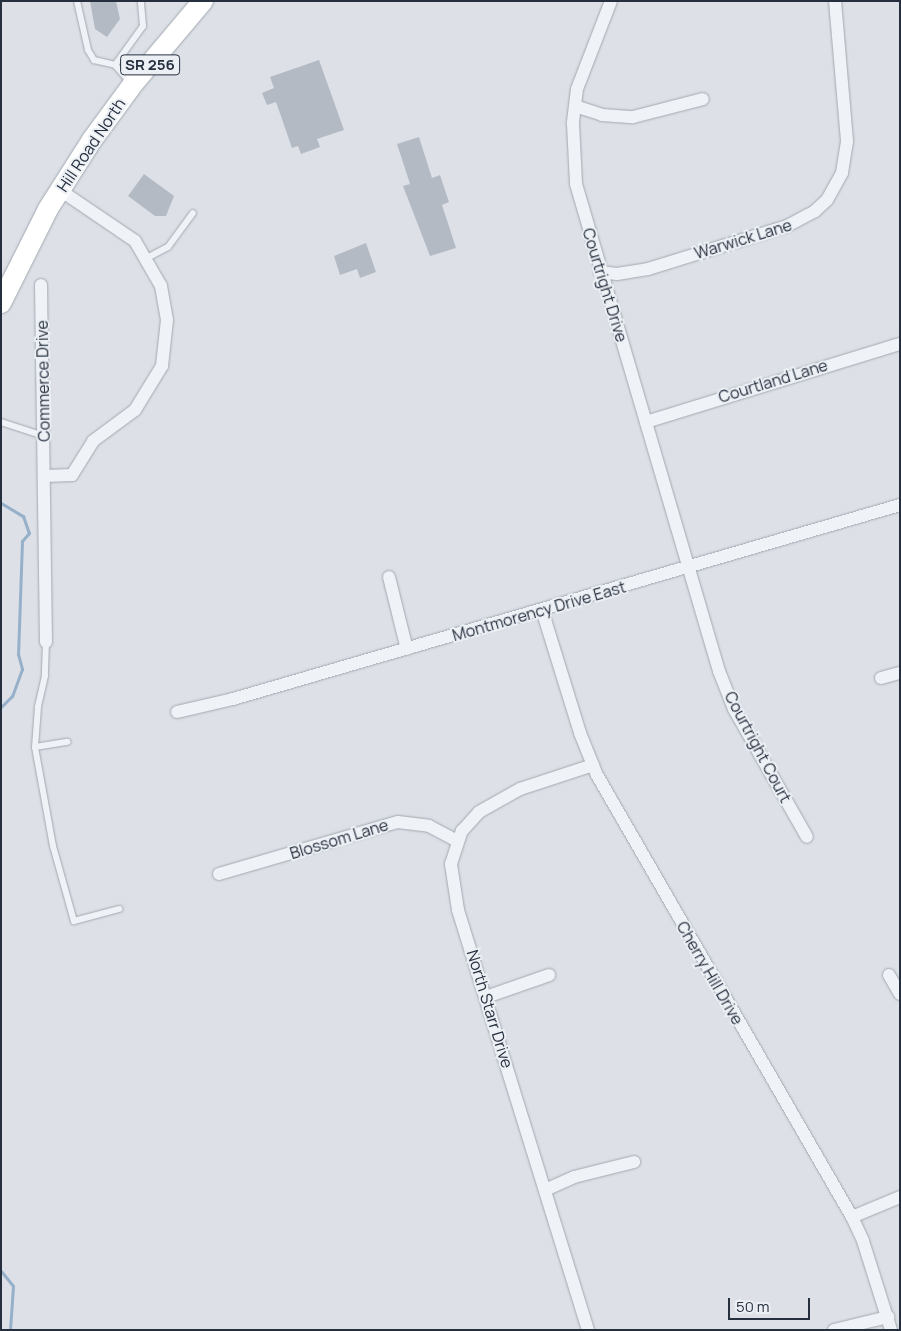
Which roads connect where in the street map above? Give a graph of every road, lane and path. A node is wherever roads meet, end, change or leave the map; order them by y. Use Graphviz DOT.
graph roads {
  1 [pos="77,1"];
  2 [pos="141,1"];
  3 [pos="203,1"];
  4 [pos="611,1"];
  5 [pos="835,1"];
  6 [pos="115,65"];
  7 [pos="133,84"];
  8 [pos="703,99"];
  9 [pos="575,106"];
  10 [pos="60,190"];
  11 [pos="193,213"];
  12 [pos="147,258"];
  13 [pos="600,272"];
  14 [pos="41,286"];
  15 [pos="1,303"];
  16 [pos="900,344"];
  17 [pos="1,422"];
  18 [pos="646,422"];
  19 [pos="44,436"];
  20 [pos="44,476"];
  21 [pos="900,505"];
  22 [pos="688,567"];
  23 [pos="389,577"];
  24 [pos="542,610"];
  25 [pos="46,642"];
  26 [pos="407,649"];
  27 [pos="900,673"];
  28 [pos="881,678"];
  29 [pos="177,712"];
  30 [pos="68,742"];
  31 [pos="35,747"];
  32 [pos="592,765"];
  33 [pos="807,837"];
  34 [pos="457,841"];
  35 [pos="219,874"];
  36 [pos="120,909"];
  37 [pos="548,975"];
  38 [pos="889,975"];
  39 [pos="900,994"];
  40 [pos="486,997"];
  41 [pos="634,1162"];
  42 [pos="545,1190"];
  43 [pos="900,1197"];
  44 [pos="852,1216"];
  45 [pos="889,1324"];
  46 [pos="588,1330"];
  47 [pos="834,1330"];
  1 -- 6 [label="lane"];
  2 -- 6 [label="lane"];
  3 -- 7 [label="main road, Hill Road North / SR 256"];
  4 -- 9 [label="street, Courtright Drive"];
  5 -- 13 [label="street, Warwick Lane"];
  6 -- 7 [label="lane"];
  7 -- 10 [label="main road, Hill Road North / SR 256"];
  8 -- 9 [label="street"];
  9 -- 13 [label="street, Courtright Drive"];
  10 -- 12 [label="street"];
  10 -- 15 [label="main road, Hill Road North / SR 256"];
  11 -- 12 [label="lane"];
  12 -- 20 [label="street"];
  13 -- 18 [label="street, Courtright Drive"];
  14 -- 19 [label="street, Commerce Drive"];
  16 -- 18 [label="street, Courtland Lane"];
  17 -- 19 [label="lane"];
  18 -- 22 [label="street, Courtright Drive"];
  19 -- 20 [label="street, Commerce Drive"];
  20 -- 25 [label="street, Commerce Drive"];
  21 -- 22 [label="street, Montmorency Drive East"];
  22 -- 24 [label="street, Montmorency Drive East"];
  22 -- 33 [label="street, Courtright Court"];
  23 -- 26 [label="street"];
  24 -- 26 [label="street, Montmorency Drive East"];
  24 -- 32 [label="street, Cherry Hill Drive"];
  25 -- 31 [label="lane"];
  26 -- 29 [label="street, Montmorency Drive East"];
  27 -- 28 [label="street"];
  30 -- 31 [label="lane"];
  31 -- 36 [label="lane"];
  32 -- 34 [label="street, North Starr Drive"];
  32 -- 44 [label="street, Cherry Hill Drive"];
  34 -- 35 [label="street, Blossom Lane"];
  34 -- 40 [label="street, North Starr Drive"];
  37 -- 40 [label="street"];
  38 -- 39 [label="street"];
  40 -- 42 [label="street, North Starr Drive"];
  41 -- 42 [label="street"];
  42 -- 46 [label="street, North Starr Drive"];
  43 -- 44 [label="street"];
  44 -- 45 [label="street, Cherry Hill Drive"];
  45 -- 47 [label="street"];
}
